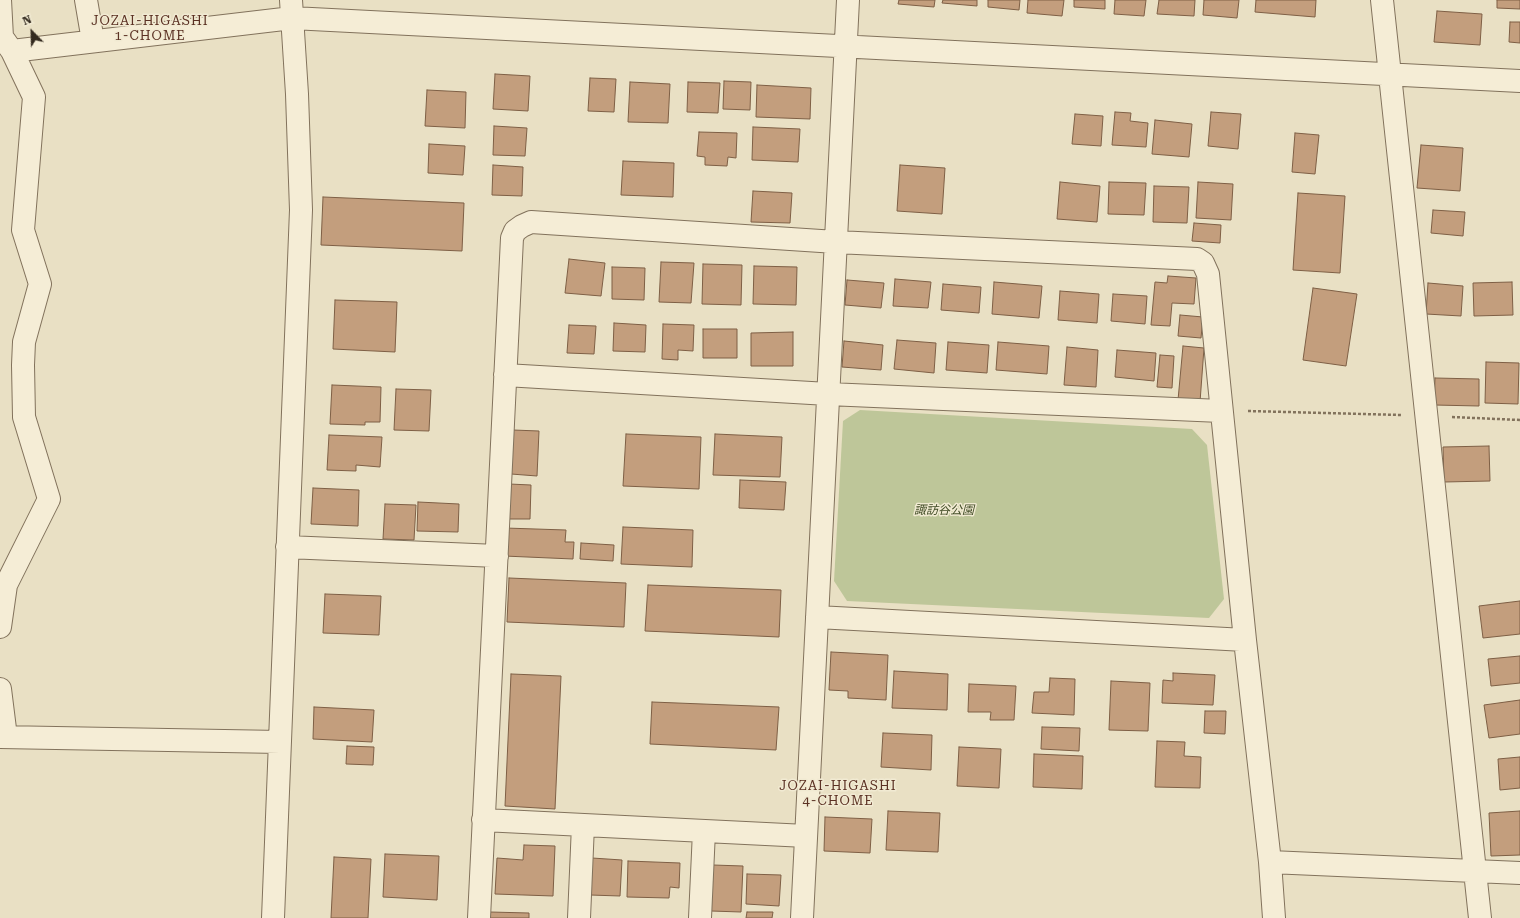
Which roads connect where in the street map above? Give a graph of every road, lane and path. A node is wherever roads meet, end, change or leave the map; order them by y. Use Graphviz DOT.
graph roads {
  1 [pos="0,0"];
  2 [pos="86,0"];
  3 [pos="848,0"];
  4 [pos="1382,0"];
  5 [pos="292,9"];
  6 [pos="93,41"];
  7 [pos="846,47"];
  8 [pos="12,51"];
  9 [pos="1390,75"];
  10 [pos="1520,81"];
  11 [pos="836,242"];
  12 [pos="506,375"];
  13 [pos="828,394"];
  14 [pos="1221,411"];
  15 [pos="1427,416"];
  16 [pos="1520,420"];
  17 [pos="288,546"];
  18 [pos="497,556"];
  19 [pos="817,617"];
  20 [pos="0,627"];
  21 [pos="1245,640"];
  22 [pos="0,689"];
  23 [pos="3,737"];
  24 [pos="280,742"];
  25 [pos="483,820"];
  26 [pos="583,825"];
  27 [pos="704,831"];
  28 [pos="806,836"];
  29 [pos="1270,862"];
  30 [pos="1475,871"];
  31 [pos="1520,874"];
  32 [pos="273,918"];
  33 [pos="479,918"];
  34 [pos="578,918"];
  35 [pos="700,918"];
  36 [pos="802,918"];
  37 [pos="1274,918"];
  38 [pos="1480,918"];
  1 -- 8 [label="street"];
  2 -- 6 [label="street"];
  3 -- 7 [label="street"];
  4 -- 9 [label="street"];
  5 -- 6 [label="street"];
  5 -- 7 [label="street"];
  5 -- 17 [label="street"];
  6 -- 8 [label="street"];
  7 -- 9 [label="street"];
  7 -- 11 [label="street"];
  8 -- 20 [label="street"];
  9 -- 10 [label="street"];
  9 -- 15 [label="street"];
  11 -- 12 [label="street"];
  11 -- 13 [label="street"];
  11 -- 14 [label="street"];
  12 -- 13 [label="street"];
  12 -- 18 [label="street"];
  13 -- 14 [label="street"];
  13 -- 19 [label="street"];
  14 -- 15 [label="path"];
  14 -- 21 [label="street"];
  15 -- 16 [label="path"];
  15 -- 30 [label="street"];
  17 -- 18 [label="street"];
  17 -- 24 [label="street"];
  18 -- 25 [label="street"];
  19 -- 21 [label="street"];
  19 -- 28 [label="street"];
  21 -- 29 [label="street"];
  22 -- 23 [label="street"];
  23 -- 24 [label="street"];
  24 -- 32 [label="street"];
  25 -- 26 [label="street"];
  25 -- 33 [label="street"];
  26 -- 27 [label="street"];
  26 -- 34 [label="street"];
  27 -- 28 [label="street"];
  27 -- 35 [label="street"];
  28 -- 36 [label="street"];
  29 -- 30 [label="street"];
  29 -- 37 [label="street"];
  30 -- 31 [label="street"];
  30 -- 38 [label="street"];
}
